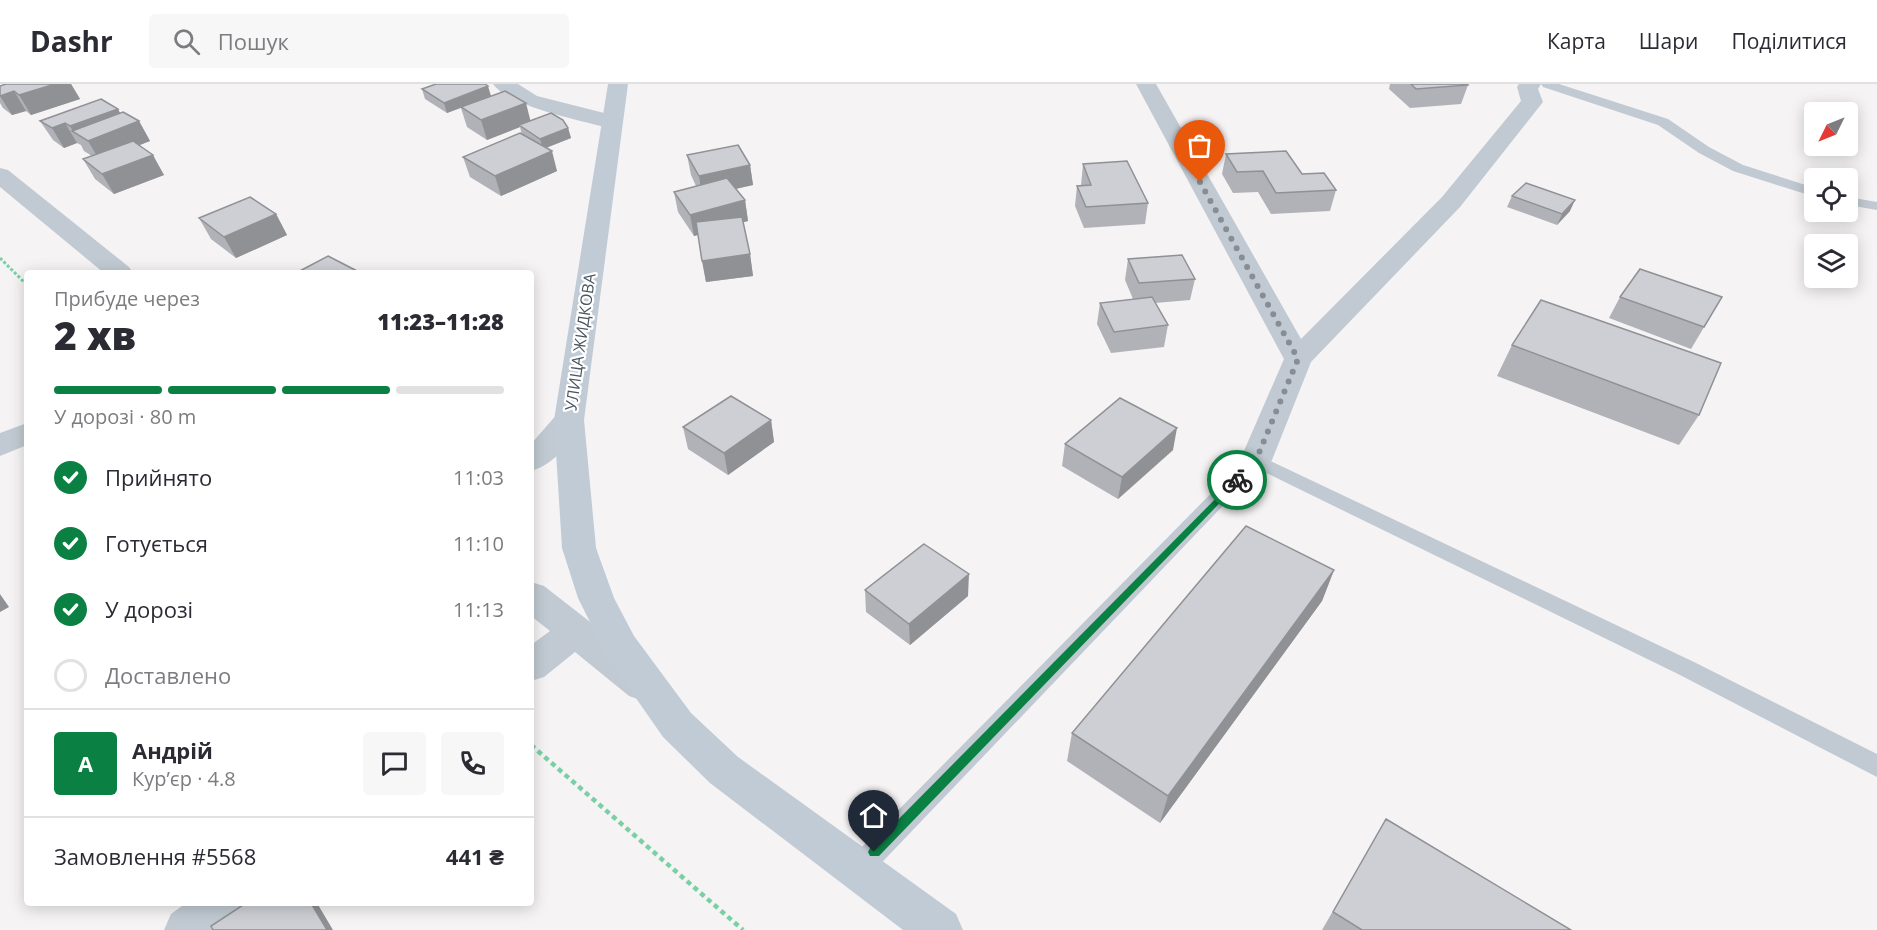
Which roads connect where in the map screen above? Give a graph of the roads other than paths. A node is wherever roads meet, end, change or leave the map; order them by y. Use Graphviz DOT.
graph roads {
  1 [pos="503,84"];
  2 [pos="618,84"];
  3 [pos="1146,84"];
  4 [pos="1532,85"];
  5 [pos="612,122"];
  6 [pos="0,175"];
  7 [pos="1804,189"];
  8 [pos="1858,203"];
  9 [pos="1877,206"];
  10 [pos="116,270"];
  11 [pos="1298,359"];
  12 [pos="569,420"];
  13 [pos="24,434"];
  14 [pos="0,446"];
  15 [pos="534,458"];
  16 [pos="1256,460"];
  17 [pos="534,598"];
  18 [pos="575,632"];
  19 [pos="534,664"];
  20 [pos="656,696"];
  21 [pos="1877,766"];
  22 [pos="858,869"];
  23 [pos="218,906"];
  24 [pos="186,930"];
  25 [pos="940,930"];
  1 -- 5 [label="street"];
  2 -- 5 [label="main road, УЛИЦА ЖИДКОВА"];
  3 -- 11 [label="street"];
  4 -- 7 [label="lane"];
  4 -- 11 [label="street"];
  5 -- 12 [label="main road, УЛИЦА ЖИДКОВА"];
  6 -- 10 [label="street"];
  8 -- 9 [label="lane"];
  11 -- 16 [label="street"];
  12 -- 15 [label="street"];
  12 -- 20 [label="main road, УЛИЦА ЖИДКОВА"];
  13 -- 14 [label="street"];
  16 -- 21 [label="lane"];
  16 -- 22 [label="lane"];
  17 -- 18 [label="street"];
  18 -- 19 [label="street"];
  18 -- 20 [label="street"];
  20 -- 22 [label="main road, УЛИЦА ЖИДКОВА"];
  22 -- 25 [label="main road, УЛИЦА ЖИДКОВА"];
  23 -- 24 [label="street"];
}
